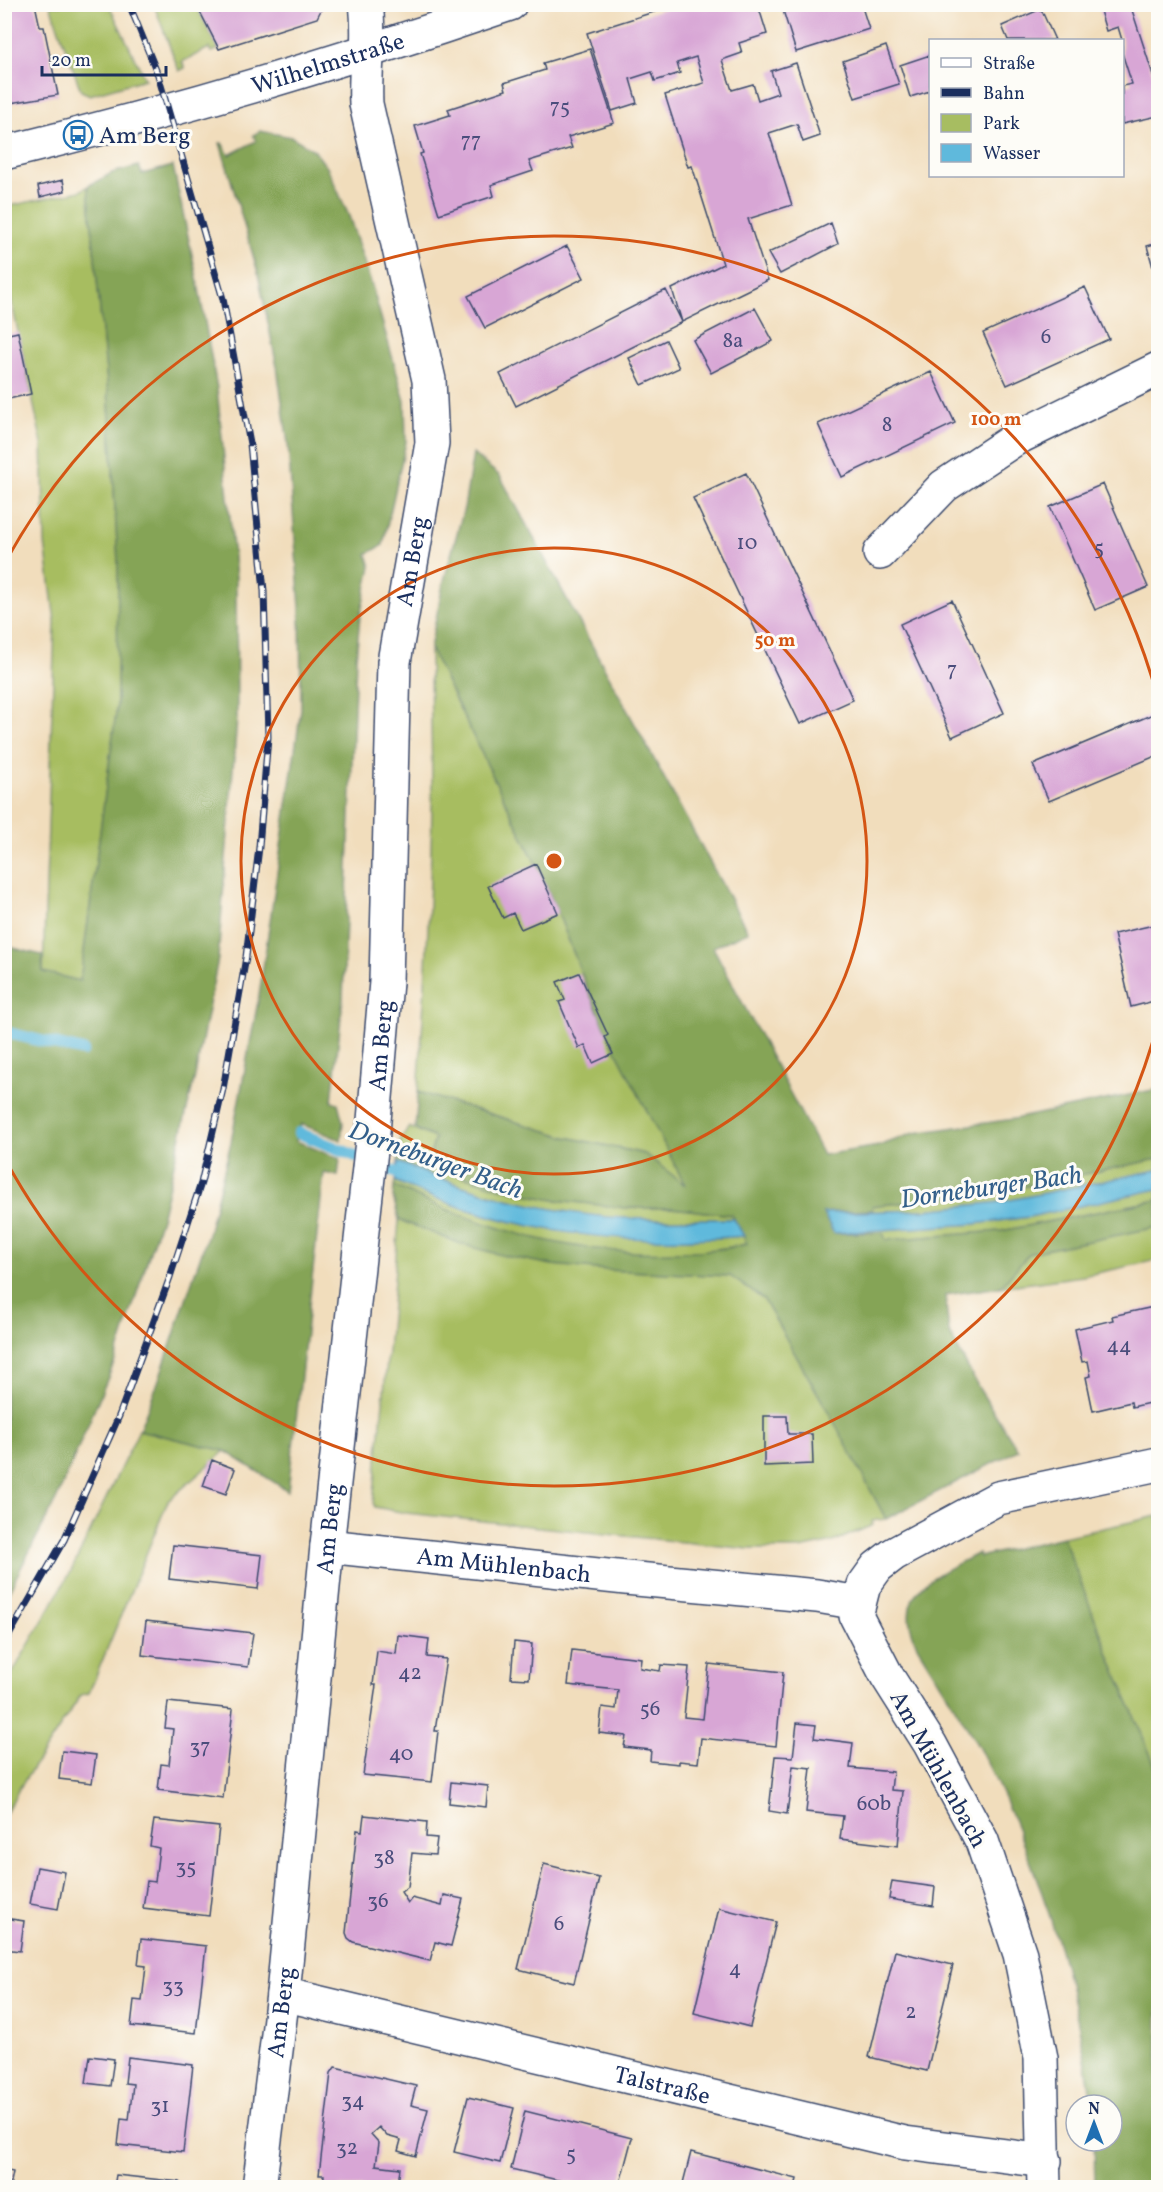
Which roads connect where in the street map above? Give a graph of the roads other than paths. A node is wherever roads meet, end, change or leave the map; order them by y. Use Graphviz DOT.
graph roads {
  1 [pos="366,4"];
  2 [pos="510,4"];
  3 [pos="367,52"];
  4 [pos="4,153"];
  5 [pos="1158,369"];
  6 [pos="880,553"];
  7 [pos="1158,1464"];
  8 [pos="327,1546"];
  9 [pos="859,1604"];
  10 [pos="283,1994"];
  11 [pos="1044,2174"];
  12 [pos="259,2187"];
  1 -- 3 [label="street, Am Berg"];
  2 -- 3 [label="street, Wilhelmstraße"];
  3 -- 4 [label="street, Wilhelmstraße"];
  3 -- 8 [label="street, Am Berg"];
  5 -- 6 [label="street"];
  7 -- 9 [label="street"];
  8 -- 9 [label="street, Am Mühlenbach"];
  8 -- 10 [label="street, Am Berg"];
  9 -- 11 [label="street, Am Mühlenbach"];
  10 -- 11 [label="street, Talstraße"];
  10 -- 12 [label="street, Am Berg"];
}
